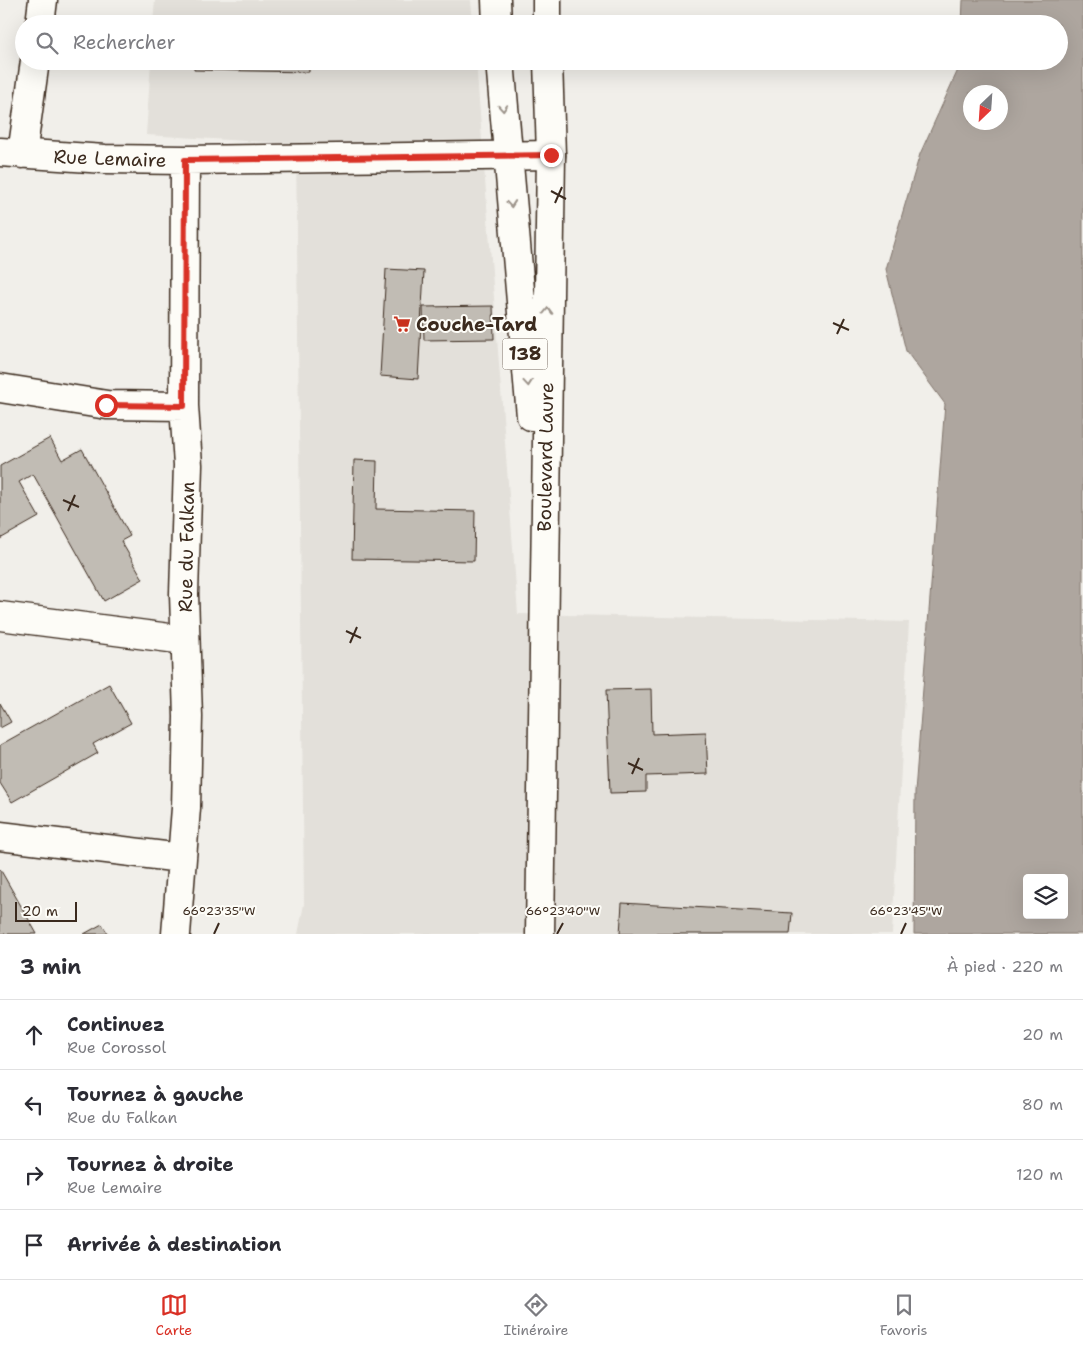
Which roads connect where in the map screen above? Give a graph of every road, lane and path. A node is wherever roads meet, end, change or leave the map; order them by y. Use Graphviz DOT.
graph roads {
  1 [pos="43,0"];
  2 [pos="496,0"];
  3 [pos="547,0"];
  4 [pos="41,15"];
  5 [pos="497,15"];
  6 [pos="547,15"];
  7 [pos="33,70"];
  8 [pos="501,70"];
  9 [pos="548,70"];
  10 [pos="11,153"];
  11 [pos="551,155"];
  12 [pos="506,156"];
  13 [pos="185,160"];
  14 [pos="0,388"];
  15 [pos="184,406"];
  16 [pos="544,552"];
  17 [pos="0,616"];
  18 [pos="185,640"];
  19 [pos="0,836"];
  20 [pos="181,858"];
  21 [pos="176,934"];
  22 [pos="540,934"];
  1 -- 4 [label="main road"];
  2 -- 5 [label="main road"];
  3 -- 6 [label="main road"];
  7 -- 10 [label="main road"];
  8 -- 12 [label="main road, Boulevard Laure / 138, one-way"];
  9 -- 11 [label="main road, Boulevard Laure / 138"];
  10 -- 13 [label="main road, Rue Lemaire"];
  11 -- 12 [label="main road, Rue Lemaire"];
  16 -- 11 [label="main road, Boulevard Laure / 138, one-way"];
  12 -- 13 [label="main road, Rue Lemaire"];
  12 -- 16 [label="main road, Boulevard Laure / 138, one-way"];
  13 -- 15 [label="main road, Rue du Falkan"];
  14 -- 15 [label="main road"];
  15 -- 18 [label="main road, Rue du Falkan"];
  16 -- 22 [label="main road, Boulevard Laure / 138"];
  17 -- 18 [label="main road"];
  18 -- 20 [label="main road, Rue du Falkan"];
  19 -- 20 [label="main road"];
  20 -- 21 [label="main road, Rue du Falkan"];
}
